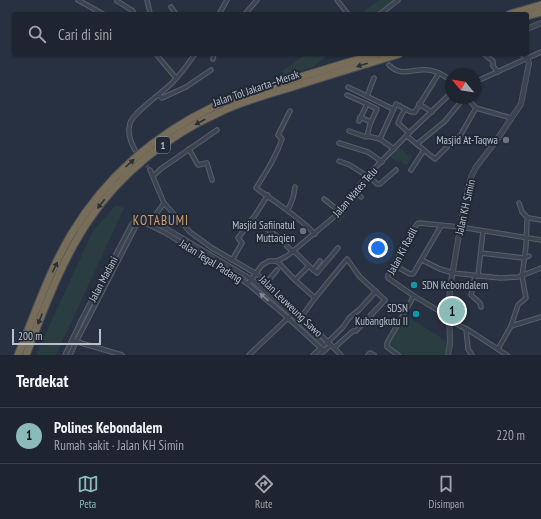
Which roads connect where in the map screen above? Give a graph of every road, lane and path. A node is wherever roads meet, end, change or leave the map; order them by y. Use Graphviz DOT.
graph roads {
  1 [pos="78,0"];
  2 [pos="147,0"];
  3 [pos="227,0"];
  4 [pos="257,0"];
  5 [pos="337,0"];
  6 [pos="398,0"];
  7 [pos="116,1"];
  8 [pos="541,5"];
  9 [pos="170,7"];
  10 [pos="99,12"];
  11 [pos="134,12"];
  12 [pos="150,12"];
  13 [pos="174,12"];
  14 [pos="221,12"];
  15 [pos="247,12"];
  16 [pos="346,12"];
  17 [pos="383,12"];
  18 [pos="517,12"];
  19 [pos="541,12"];
  20 [pos="529,15"];
  21 [pos="541,23"];
  22 [pos="529,28"];
  23 [pos="541,52"];
  24 [pos="158,56"];
  25 [pos="193,56"];
  26 [pos="214,56"];
  27 [pos="369,56"];
  28 [pos="393,56"];
  29 [pos="486,56"];
  30 [pos="524,56"];
  31 [pos="527,58"];
  32 [pos="213,59"];
  33 [pos="389,65"];
  34 [pos="211,70"];
  35 [pos="498,72"];
  36 [pos="439,73"];
  37 [pos="445,76"];
  38 [pos="176,78"];
  39 [pos="374,78"];
  40 [pos="481,79"];
  41 [pos="348,87"];
  42 [pos="159,95"];
  43 [pos="348,96"];
  44 [pos="367,96"];
  45 [pos="445,99"];
  46 [pos="367,104"];
  47 [pos="419,104"];
  48 [pos="459,104"];
  49 [pos="472,104"];
  50 [pos="476,108"];
  51 [pos="393,109"];
  52 [pos="405,109"];
  53 [pos="290,111"];
  54 [pos="432,112"];
  55 [pos="511,118"];
  56 [pos="371,122"];
  57 [pos="217,130"];
  58 [pos="349,131"];
  59 [pos="408,134"];
  60 [pos="368,136"];
  61 [pos="380,139"];
  62 [pos="339,143"];
  63 [pos="416,144"];
  64 [pos="189,149"];
  65 [pos="394,149"];
  66 [pos="135,150"];
  67 [pos="424,150"];
  68 [pos="339,161"];
  69 [pos="382,162"];
  70 [pos="150,170"];
  71 [pos="396,170"];
  72 [pos="411,170"];
  73 [pos="153,176"];
  74 [pos="368,176"];
  75 [pos="212,180"];
  76 [pos="295,187"];
  77 [pos="355,192"];
  78 [pos="268,196"];
  79 [pos="361,197"];
  80 [pos="324,199"];
  81 [pos="164,203"];
  82 [pos="519,203"];
  83 [pos="288,210"];
  84 [pos="339,211"];
  85 [pos="528,218"];
  86 [pos="141,219"];
  87 [pos="252,219"];
  88 [pos="152,220"];
  89 [pos="541,220"];
  90 [pos="149,224"];
  91 [pos="441,226"];
  92 [pos="460,227"];
  93 [pos="165,230"];
  94 [pos="483,231"];
  95 [pos="315,234"];
  96 [pos="526,237"];
  97 [pos="541,240"];
  98 [pos="338,248"];
  99 [pos="293,252"];
  100 [pos="481,253"];
  101 [pos="529,256"];
  102 [pos="524,258"];
  103 [pos="232,260"];
  104 [pos="422,260"];
  105 [pos="277,261"];
  106 [pos="320,261"];
  107 [pos="394,265"];
  108 [pos="309,266"];
  109 [pos="541,268"];
  110 [pos="277,270"];
  111 [pos="313,270"];
  112 [pos="453,272"];
  113 [pos="255,273"];
  114 [pos="476,276"];
  115 [pos="522,276"];
  116 [pos="251,279"];
  117 [pos="295,280"];
  118 [pos="267,282"];
  119 [pos="248,284"];
  120 [pos="376,291"];
  121 [pos="414,296"];
  122 [pos="315,298"];
  123 [pos="481,307"];
  124 [pos="292,315"];
  125 [pos="302,316"];
  126 [pos="541,317"];
  127 [pos="288,318"];
  128 [pos="449,319"];
  129 [pos="511,326"];
  130 [pos="466,329"];
  131 [pos="71,340"];
  132 [pos="76,342"];
  133 [pos="330,343"];
  134 [pos="324,348"];
  135 [pos="334,348"];
  136 [pos="498,349"];
  137 [pos="104,350"];
  138 [pos="18,355"];
  139 [pos="26,355"];
  140 [pos="65,355"];
  141 [pos="70,355"];
  142 [pos="102,355"];
  143 [pos="122,355"];
  144 [pos="249,355"];
  145 [pos="313,355"];
  146 [pos="320,355"];
  147 [pos="341,355"];
  148 [pos="368,355"];
  149 [pos="374,355"];
  150 [pos="398,355"];
  151 [pos="448,355"];
  152 [pos="472,355"];
  153 [pos="508,355"];
  1 -- 10 [label="street"];
  2 -- 12 [label="street"];
  3 -- 14 [label="street"];
  4 -- 15 [label="street"];
  5 -- 16 [label="street"];
  6 -- 17 [label="street"];
  7 -- 11 [label="street"];
  8 -- 18 [label="highway"];
  9 -- 13 [label="street"];
  19 -- 20 [label="highway"];
  21 -- 22 [label="street"];
  23 -- 31 [label="street"];
  24 -- 38 [label="street"];
  25 -- 38 [label="street"];
  26 -- 32 [label="street"];
  138 -- 27 [label="highway, Jalan Tol Jakarta–Merak / 1, one-way"];
  28 -- 139 [label="highway, Jalan Tol Jakarta–Merak / 1, one-way"];
  29 -- 35 [label="street"];
  30 -- 31 [label="street"];
  31 -- 35 [label="street"];
  31 -- 55 [label="street, Jalan KH Simin"];
  33 -- 36 [label="street"];
  34 -- 42 [label="street"];
  35 -- 40 [label="street"];
  36 -- 37 [label="street"];
  36 -- 47 [label="street"];
  38 -- 42 [label="street"];
  39 -- 44 [label="street"];
  41 -- 44 [label="street"];
  42 -- 66 [label="street"];
  43 -- 46 [label="street"];
  44 -- 51 [label="street"];
  45 -- 54 [label="street, Jalan Wates Telu"];
  46 -- 56 [label="street"];
  46 -- 56 [label="street"];
  47 -- 52 [label="street"];
  47 -- 54 [label="street"];
  48 -- 63 [label="street"];
  49 -- 50 [label="street"];
  50 -- 55 [label="street"];
  50 -- 67 [label="street"];
  51 -- 52 [label="street"];
  51 -- 61 [label="street"];
  52 -- 59 [label="street"];
  53 -- 78 [label="street"];
  54 -- 59 [label="street, Jalan Wates Telu"];
  55 -- 92 [label="street, Jalan KH Simin"];
  56 -- 60 [label="street"];
  57 -- 64 [label="street"];
  58 -- 60 [label="street"];
  59 -- 63 [label="street"];
  59 -- 65 [label="street, Jalan Wates Telu"];
  60 -- 61 [label="street"];
  61 -- 65 [label="street"];
  62 -- 69 [label="street"];
  63 -- 67 [label="street"];
  64 -- 73 [label="street"];
  64 -- 75 [label="street"];
  65 -- 69 [label="street, Jalan Wates Telu"];
  67 -- 72 [label="street"];
  68 -- 74 [label="street"];
  69 -- 74 [label="street, Jalan Wates Telu"];
  70 -- 73 [label="street"];
  71 -- 74 [label="street"];
  73 -- 81 [label="street"];
  74 -- 77 [label="street, Jalan Wates Telu"];
  76 -- 83 [label="street"];
  77 -- 79 [label="street"];
  77 -- 84 [label="street, Jalan Wates Telu"];
  78 -- 83 [label="street"];
  78 -- 87 [label="street"];
  80 -- 84 [label="street"];
  81 -- 88 [label="street"];
  81 -- 103 [label="street, Jalan Leuweung Sawo"];
  82 -- 85 [label="street"];
  83 -- 95 [label="street"];
  84 -- 95 [label="street, Jalan Wates Telu"];
  85 -- 89 [label="street"];
  85 -- 96 [label="street"];
  86 -- 88 [label="street"];
  86 -- 90 [label="street"];
  86 -- 131 [label="street, Jalan Madani"];
  86 -- 132 [label="street, Jalan Madani"];
  87 -- 99 [label="street"];
  87 -- 103 [label="street"];
  88 -- 90 [label="street"];
  88 -- 93 [label="street, Jalan Tegal Padang"];
  90 -- 93 [label="street, Jalan Tegal Padang"];
  91 -- 92 [label="street"];
  91 -- 104 [label="street"];
  91 -- 107 [label="street, Jalan Ki Radil"];
  92 -- 94 [label="street"];
  92 -- 112 [label="street, Jalan KH Simin"];
  93 -- 116 [label="street, Jalan Tegal Padang"];
  93 -- 119 [label="street, Jalan Tegal Padang"];
  94 -- 96 [label="street"];
  94 -- 100 [label="street"];
  95 -- 99 [label="street, Jalan Wates Telu"];
  96 -- 97 [label="street"];
  96 -- 102 [label="street"];
  98 -- 111 [label="street"];
  99 -- 105 [label="street, Jalan Wates Telu"];
  99 -- 108 [label="street"];
  100 -- 102 [label="street"];
  100 -- 114 [label="street"];
  101 -- 102 [label="street"];
  102 -- 115 [label="street"];
  103 -- 113 [label="street, Jalan Leuweung Sawo"];
  104 -- 107 [label="street"];
  104 -- 112 [label="street"];
  105 -- 113 [label="street, Jalan Wates Telu"];
  105 -- 117 [label="street"];
  106 -- 111 [label="street"];
  107 -- 121 [label="street, Jalan Ki Radil"];
  108 -- 111 [label="street"];
  108 -- 117 [label="street"];
  109 -- 115 [label="street"];
  110 -- 118 [label="street"];
  112 -- 114 [label="street"];
  112 -- 128 [label="street, Jalan KH Simin"];
  113 -- 116 [label="street, Jalan Wates Telu"];
  113 -- 118 [label="street, Jalan Leuweung Sawo"];
  114 -- 115 [label="street"];
  114 -- 123 [label="street"];
  115 -- 129 [label="street"];
  116 -- 119 [label="street, Jalan Wates Telu"];
  116 -- 124 [label="street, Jalan Tegal Padang"];
  117 -- 122 [label="street"];
  118 -- 125 [label="street, Jalan Leuweung Sawo"];
  127 -- 119 [label="street, Jalan Tegal Padang, one-way"];
  120 -- 122 [label="street"];
  120 -- 133 [label="street"];
  120 -- 135 [label="street"];
  121 -- 128 [label="street, Jalan Ki Radil"];
  121 -- 150 [label="street"];
  122 -- 125 [label="street"];
  124 -- 127 [label="street"];
  124 -- 134 [label="street, Jalan Tegal Padang"];
  125 -- 133 [label="street, Jalan Leuweung Sawo"];
  126 -- 129 [label="street"];
  127 -- 134 [label="street, Jalan Tegal Padang"];
  127 -- 144 [label="street"];
  128 -- 130 [label="street, Jalan Ki Radil"];
  128 -- 151 [label="street, Jalan KH Simin"];
  129 -- 136 [label="street"];
  130 -- 136 [label="street, Jalan Ki Radil"];
  130 -- 152 [label="street"];
  131 -- 132 [label="street"];
  131 -- 140 [label="street, Jalan Madani"];
  132 -- 137 [label="street"];
  132 -- 141 [label="street, Jalan Madani"];
  133 -- 134 [label="street"];
  133 -- 135 [label="street, Jalan Leuweung Sawo"];
  134 -- 145 [label="street"];
  134 -- 146 [label="street"];
  135 -- 147 [label="street, Jalan Leuweung Sawo"];
  136 -- 153 [label="street, Jalan Ki Radil"];
  137 -- 142 [label="street"];
  137 -- 143 [label="street"];
  148 -- 149 [label="street"];
}
